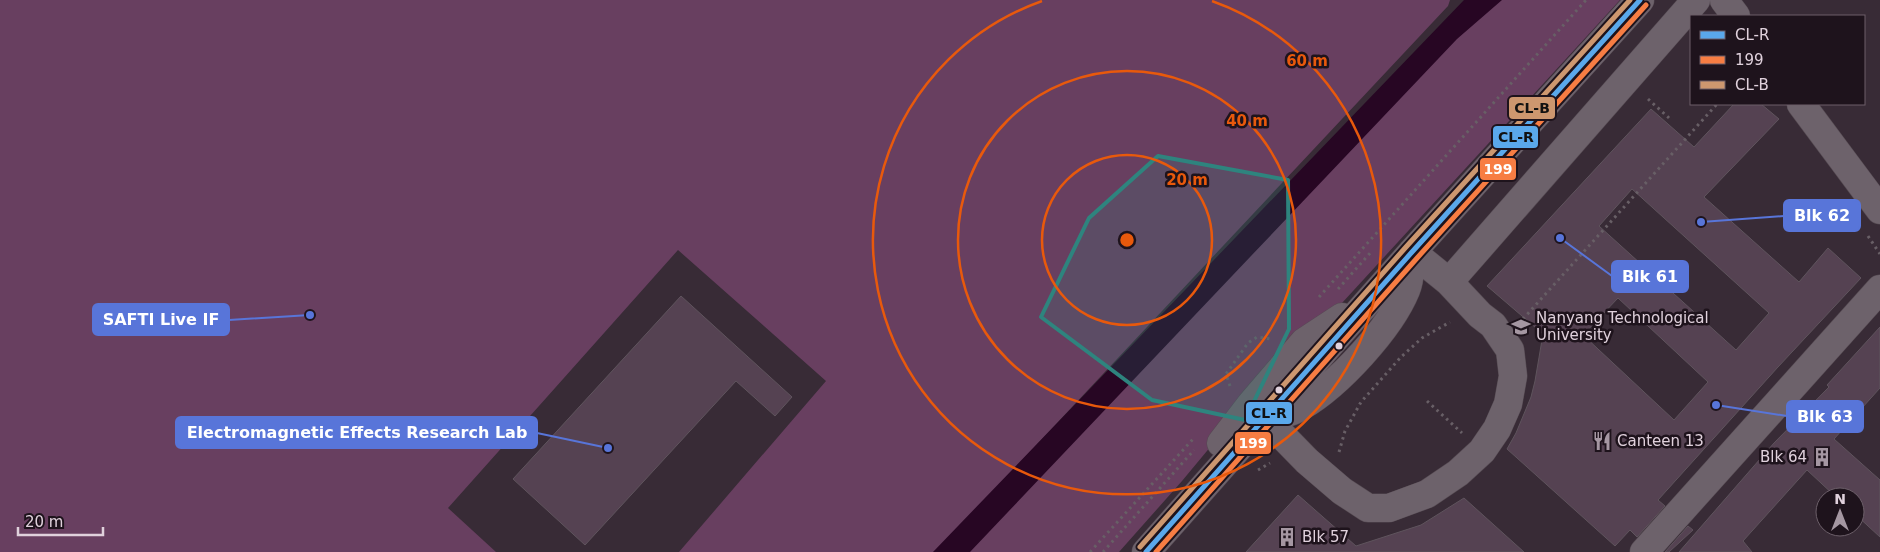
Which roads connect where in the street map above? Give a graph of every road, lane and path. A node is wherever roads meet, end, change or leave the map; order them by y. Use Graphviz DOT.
graph roads {
  1 [pos="1586,0"];
  2 [pos="1640,0"];
  3 [pos="1696,0"];
  4 [pos="1724,0"];
  5 [pos="1735,15"];
  6 [pos="1649,100"];
  7 [pos="1716,105"];
  8 [pos="1802,105"];
  9 [pos="1669,118"];
  10 [pos="1880,210"];
  11 [pos="1412,252"];
  12 [pos="1449,282"];
  13 [pos="1880,289"];
  14 [pos="1372,296"];
  15 [pos="1317,298"];
  16 [pos="1480,315"];
  17 [pos="1274,340"];
  18 [pos="1232,390"];
  19 [pos="1427,401"];
  20 [pos="1265,418"];
  21 [pos="1200,431"];
  22 [pos="1482,451"];
  23 [pos="1330,481"];
  24 [pos="1189,504"];
  25 [pos="1090,552"];
  26 [pos="1146,552"];
  27 [pos="1644,552"];
  1 -- 15 [label="path"];
  2 -- 11 [label="street"];
  3 -- 12 [label="street"];
  4 -- 5 [label="street"];
  6 -- 9 [label="path"];
  7 -- 16 [label="path"];
  8 -- 10 [label="street"];
  11 -- 12 [label="street"];
  11 -- 14 [label="street"];
  11 -- 20 [label="street"];
  12 -- 16 [label="street"];
  13 -- 27 [label="street"];
  14 -- 20 [label="street"];
  14 -- 24 [label="street"];
  16 -- 22 [label="street"];
  16 -- 23 [label="path"];
  17 -- 18 [label="path"];
  19 -- 22 [label="path"];
  20 -- 23 [label="street"];
  20 -- 24 [label="street"];
  21 -- 25 [label="path"];
  22 -- 23 [label="street"];
  24 -- 26 [label="street"];
}
